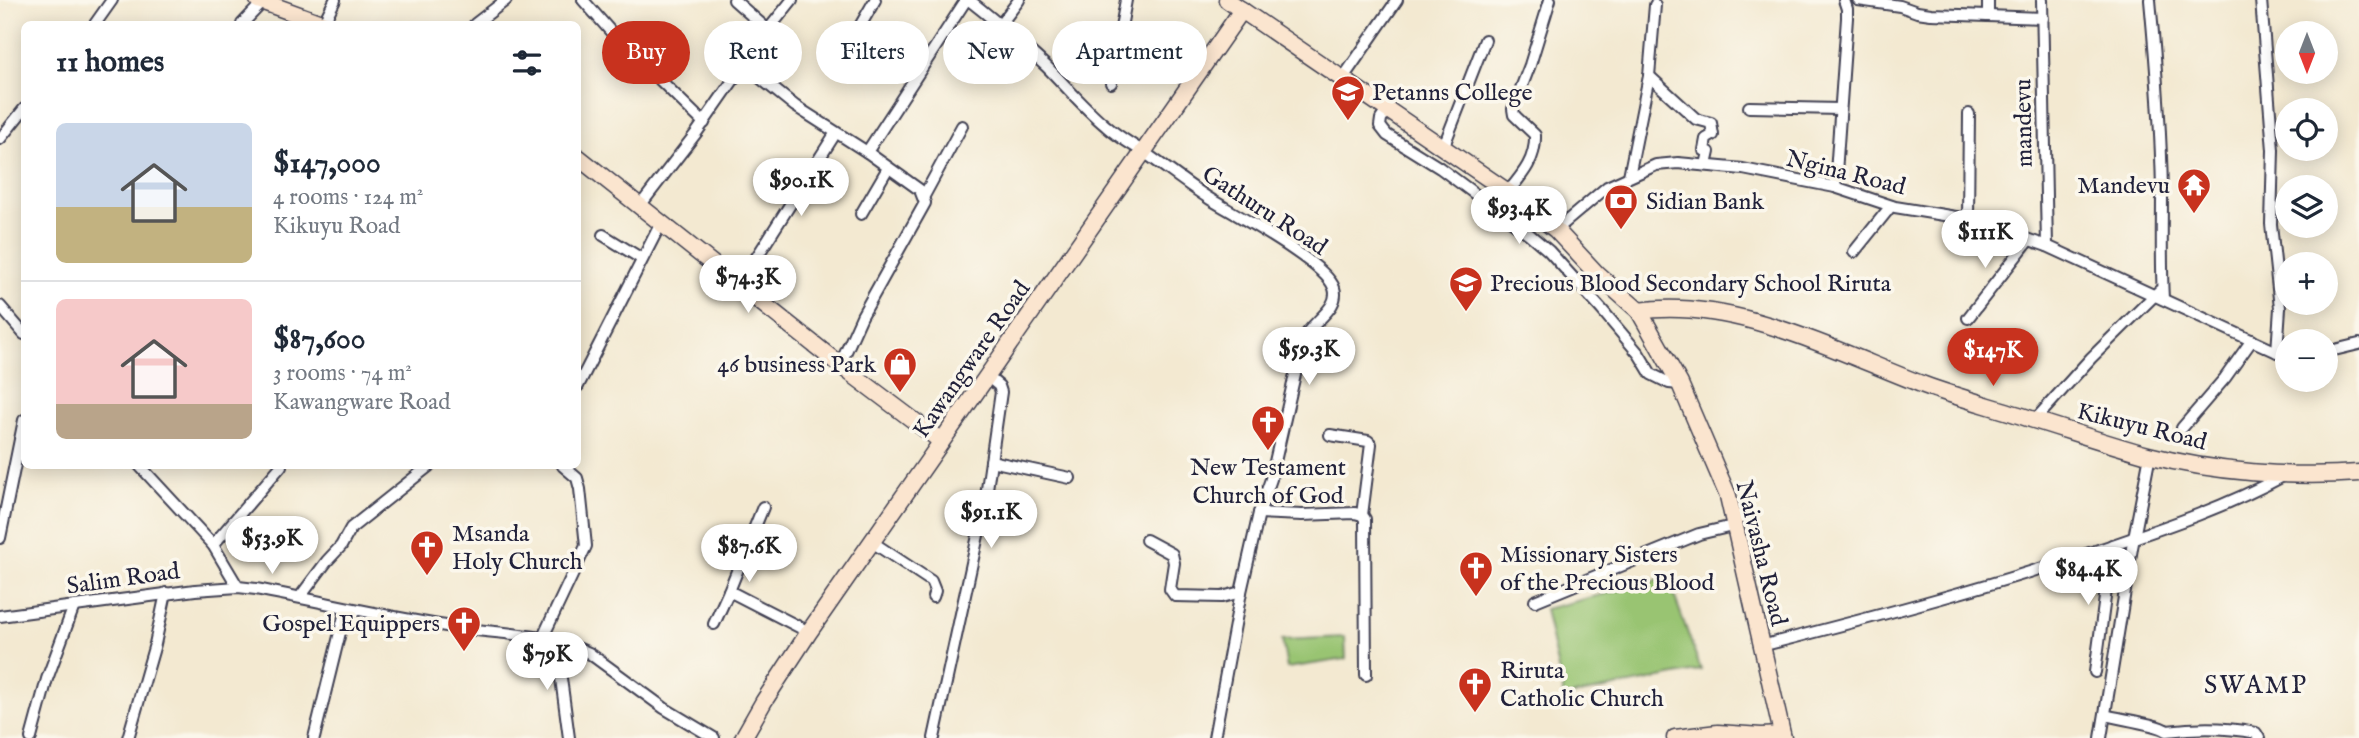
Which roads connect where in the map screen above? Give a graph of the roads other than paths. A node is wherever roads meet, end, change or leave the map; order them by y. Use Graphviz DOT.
graph roads {
  1 [pos="112,0"];
  2 [pos="335,0"];
  3 [pos="506,0"];
  4 [pos="583,0"];
  5 [pos="734,0"];
  6 [pos="792,0"];
  7 [pos="875,0"];
  8 [pos="968,0"];
  9 [pos="1019,0"];
  10 [pos="1126,0"];
  11 [pos="1227,0"];
  12 [pos="1397,0"];
  13 [pos="1550,0"];
  14 [pos="1844,0"];
  15 [pos="1858,0"];
  16 [pos="1988,0"];
  17 [pos="2042,0"];
  18 [pos="2150,0"];
  19 [pos="2261,0"];
  20 [pos="260,1"];
  21 [pos="1655,5"];
  22 [pos="1242,10"];
  23 [pos="1988,16"];
  24 [pos="2043,18"];
  25 [pos="97,21"];
  26 [pos="244,21"];
  27 [pos="315,21"];
  28 [pos="324,21"];
  29 [pos="479,21"];
  30 [pos="758,21"];
  31 [pos="775,21"];
  32 [pos="863,21"];
  33 [pos="995,21"];
  34 [pos="1003,21"];
  35 [pos="1122,21"];
  36 [pos="1485,40"];
  37 [pos="1038,59"];
  38 [pos="1649,76"];
  39 [pos="1343,78"];
  40 [pos="731,84"];
  41 [pos="768,84"];
  42 [pos="1749,107"];
  43 [pos="1388,109"];
  44 [pos="1840,109"];
  45 [pos="21,113"];
  46 [pos="1969,114"];
  47 [pos="704,122"];
  48 [pos="962,125"];
  49 [pos="835,134"];
  50 [pos="0,139"];
  51 [pos="1446,150"];
  52 [pos="1143,151"];
  53 [pos="867,152"];
  54 [pos="581,160"];
  55 [pos="1706,165"];
  56 [pos="888,168"];
  57 [pos="1440,168"];
  58 [pos="1629,176"];
  59 [pos="1835,187"];
  60 [pos="1508,192"];
  61 [pos="924,196"];
  62 [pos="1891,206"];
  63 [pos="639,207"];
  64 [pos="861,214"];
  65 [pos="1968,219"];
  66 [pos="661,223"];
  67 [pos="1556,230"];
  68 [pos="603,235"];
  69 [pos="2028,241"];
  70 [pos="2047,246"];
  71 [pos="1854,253"];
  72 [pos="642,259"];
  73 [pos="739,285"];
  74 [pos="2160,294"];
  75 [pos="0,306"];
  76 [pos="1639,312"];
  77 [pos="1968,318"];
  78 [pos="2281,329"];
  79 [pos="21,330"];
  80 [pos="2252,340"];
  81 [pos="2359,344"];
  82 [pos="2338,349"];
  83 [pos="2275,350"];
  84 [pos="840,365"];
  85 [pos="987,376"];
  86 [pos="581,380"];
  87 [pos="1680,384"];
  88 [pos="2035,420"];
  89 [pos="2182,428"];
  90 [pos="21,435"];
  91 [pos="1330,435"];
  92 [pos="941,441"];
  93 [pos="2150,455"];
  94 [pos="991,461"];
  95 [pos="143,469"];
  96 [pos="278,469"];
  97 [pos="425,469"];
  98 [pos="567,469"];
  99 [pos="2359,472"];
  100 [pos="2287,473"];
  101 [pos="1070,478"];
  102 [pos="763,507"];
  103 [pos="1259,513"];
  104 [pos="1362,514"];
  105 [pos="1737,525"];
  106 [pos="0,538"];
  107 [pos="2134,538"];
  108 [pos="1146,540"];
  109 [pos="872,542"];
  110 [pos="213,545"];
  111 [pos="2112,545"];
  112 [pos="238,587"];
  113 [pos="729,591"];
  114 [pos="1241,592"];
  115 [pos="166,593"];
  116 [pos="300,597"];
  117 [pos="933,597"];
  118 [pos="1535,601"];
  119 [pos="74,606"];
  120 [pos="345,608"];
  121 [pos="0,616"];
  122 [pos="714,624"];
  123 [pos="809,632"];
  124 [pos="542,639"];
  125 [pos="556,641"];
  126 [pos="1761,646"];
  127 [pos="2095,673"];
  128 [pos="1366,675"];
  129 [pos="2105,715"];
  130 [pos="1782,736"];
  131 [pos="31,738"];
  132 [pos="128,738"];
  133 [pos="314,738"];
  134 [pos="569,738"];
  135 [pos="713,738"];
  136 [pos="743,738"];
  137 [pos="934,738"];
  138 [pos="1214,738"];
  139 [pos="1675,738"];
  140 [pos="2101,738"];
  141 [pos="2259,738"];
  1 -- 25 [label="street"];
  2 -- 28 [label="street"];
  3 -- 29 [label="street"];
  4 -- 47 [label="street"];
  5 -- 30 [label="street"];
  6 -- 31 [label="street"];
  7 -- 32 [label="street"];
  8 -- 33 [label="street, Gathuru Road"];
  8 -- 53 [label="street"];
  9 -- 34 [label="street"];
  10 -- 35 [label="street"];
  11 -- 22 [label="main road, Naivasha Road"];
  12 -- 39 [label="street"];
  13 -- 60 [label="street"];
  14 -- 44 [label="street"];
  15 -- 23 [label="street"];
  16 -- 23 [label="street"];
  17 -- 24 [label="street, mandevu"];
  18 -- 74 [label="street"];
  19 -- 78 [label="street"];
  20 -- 26 [label="street"];
  20 -- 27 [label="main road"];
  21 -- 38 [label="street"];
  22 -- 39 [label="main road, Naivasha Road"];
  22 -- 52 [label="main road, Kawangware Road"];
  23 -- 24 [label="street"];
  24 -- 70 [label="street, mandevu"];
  36 -- 51 [label="street"];
  37 -- 52 [label="street, Gathuru Road"];
  38 -- 55 [label="street"];
  38 -- 58 [label="street"];
  39 -- 43 [label="main road, Naivasha Road"];
  40 -- 47 [label="street"];
  41 -- 49 [label="street"];
  42 -- 44 [label="street"];
  43 -- 51 [label="main road, Naivasha Road"];
  43 -- 57 [label="street"];
  44 -- 59 [label="street"];
  45 -- 50 [label="street"];
  46 -- 65 [label="street"];
  47 -- 63 [label="street"];
  48 -- 61 [label="street"];
  49 -- 53 [label="street"];
  49 -- 73 [label="street"];
  51 -- 57 [label="street"];
  51 -- 60 [label="main road, Naivasha Road"];
  52 -- 85 [label="main road, Kawangware Road"];
  52 -- 103 [label="street, Gathuru Road"];
  53 -- 56 [label="street"];
  54 -- 63 [label="main road"];
  55 -- 58 [label="street, Ngina Road"];
  55 -- 59 [label="street, Ngina Road"];
  56 -- 61 [label="street"];
  56 -- 64 [label="street"];
  57 -- 87 [label="street"];
  58 -- 67 [label="street, Ngina Road"];
  59 -- 62 [label="street, Ngina Road"];
  60 -- 67 [label="main road, Naivasha Road"];
  61 -- 84 [label="street"];
  62 -- 65 [label="street, Ngina Road"];
  62 -- 71 [label="street"];
  63 -- 66 [label="main road"];
  65 -- 69 [label="street, Ngina Road"];
  66 -- 72 [label="street"];
  66 -- 73 [label="main road"];
  67 -- 76 [label="main road, Naivasha Road"];
  68 -- 72 [label="street"];
  69 -- 70 [label="street, Ngina Road"];
  69 -- 77 [label="street"];
  70 -- 74 [label="street, Ngina Road"];
  72 -- 86 [label="street"];
  73 -- 84 [label="main road"];
  74 -- 80 [label="street, Ngina Road"];
  74 -- 88 [label="street"];
  75 -- 79 [label="street"];
  76 -- 87 [label="main road, Naivasha Road"];
  76 -- 88 [label="main road, Kikuyu Road"];
  80 -- 83 [label="street, Ngina Road"];
  80 -- 89 [label="street"];
  81 -- 82 [label="street"];
  84 -- 92 [label="main road"];
  85 -- 92 [label="main road, Kawangware Road"];
  85 -- 94 [label="street"];
  87 -- 105 [label="main road, Naivasha Road"];
  88 -- 93 [label="main road, Kikuyu Road"];
  90 -- 106 [label="street"];
  91 -- 104 [label="street"];
  92 -- 109 [label="main road, Kawangware Road"];
  93 -- 100 [label="main road, Kikuyu Road"];
  93 -- 107 [label="street"];
  94 -- 101 [label="street"];
  94 -- 137 [label="street"];
  95 -- 110 [label="street"];
  96 -- 110 [label="street"];
  97 -- 116 [label="street"];
  98 -- 124 [label="street"];
  99 -- 100 [label="main road, Kikuyu Road"];
  100 -- 107 [label="street"];
  102 -- 113 [label="street"];
  103 -- 104 [label="street"];
  103 -- 114 [label="street, Gathuru Road"];
  104 -- 128 [label="street"];
  105 -- 118 [label="street"];
  105 -- 126 [label="main road, Naivasha Road"];
  107 -- 111 [label="street"];
  107 -- 129 [label="street"];
  108 -- 114 [label="street"];
  109 -- 117 [label="street"];
  109 -- 123 [label="main road, Kawangware Road"];
  110 -- 112 [label="street"];
  111 -- 126 [label="street"];
  111 -- 127 [label="street"];
  112 -- 115 [label="street, Salim Road"];
  112 -- 116 [label="street, Salim Road"];
  113 -- 122 [label="street"];
  113 -- 123 [label="street"];
  114 -- 138 [label="street, Gathuru Road"];
  115 -- 119 [label="street, Salim Road"];
  115 -- 132 [label="street"];
  116 -- 120 [label="street, Salim Road"];
  119 -- 121 [label="street, Salim Road"];
  119 -- 131 [label="street"];
  120 -- 124 [label="street, Salim Road"];
  120 -- 133 [label="street"];
  123 -- 136 [label="main road, Kawangware Road"];
  124 -- 125 [label="street, Salim Road"];
  125 -- 134 [label="street"];
  125 -- 135 [label="street, Salim Road"];
  126 -- 130 [label="main road, Naivasha Road"];
  129 -- 140 [label="street"];
  129 -- 141 [label="street"];
  130 -- 139 [label="main road"];
}
